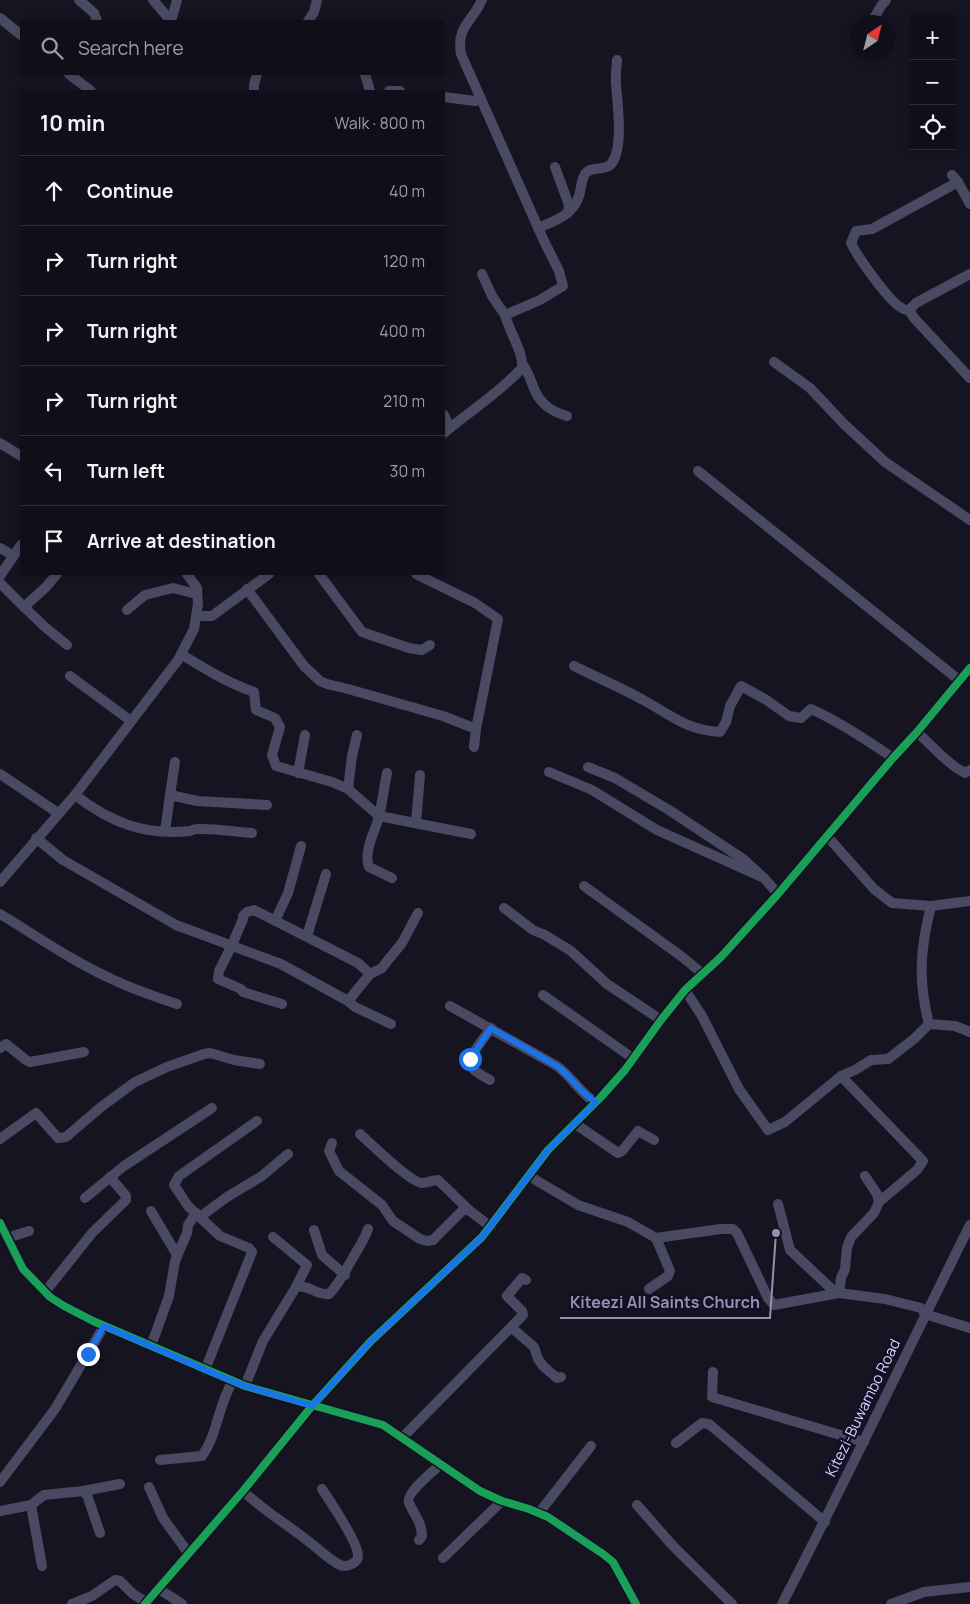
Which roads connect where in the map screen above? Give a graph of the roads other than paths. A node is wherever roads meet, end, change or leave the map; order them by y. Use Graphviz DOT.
graph roads {
  1 [pos="79,0"];
  2 [pos="153,0"];
  3 [pos="177,0"];
  4 [pos="317,0"];
  5 [pos="482,0"];
  6 [pos="886,0"];
  7 [pos="876,15"];
  8 [pos="0,18"];
  9 [pos="97,20"];
  10 [pos="170,20"];
  11 [pos="171,20"];
  12 [pos="309,20"];
  13 [pos="20,34"];
  14 [pos="617,60"];
  15 [pos="70,75"];
  16 [pos="257,75"];
  17 [pos="365,75"];
  18 [pos="90,90"];
  19 [pos="254,90"];
  20 [pos="370,90"];
  21 [pos="445,97"];
  22 [pos="481,99"];
  23 [pos="555,168"];
  24 [pos="970,204"];
  25 [pos="568,213"];
  26 [pos="538,228"];
  27 [pos="482,274"];
  28 [pos="970,274"];
  29 [pos="909,310"];
  30 [pos="505,315"];
  31 [pos="774,362"];
  32 [pos="523,365"];
  33 [pos="970,378"];
  34 [pos="567,416"];
  35 [pos="447,430"];
  36 [pos="0,443"];
  37 [pos="20,455"];
  38 [pos="698,471"];
  39 [pos="970,520"];
  40 [pos="20,547"];
  41 [pos="0,548"];
  42 [pos="14,556"];
  43 [pos="56,575"];
  44 [pos="188,575"];
  45 [pos="268,575"];
  46 [pos="320,575"];
  47 [pos="418,575"];
  48 [pos="0,576"];
  49 [pos="0,583"];
  50 [pos="247,589"];
  51 [pos="196,594"];
  52 [pos="24,607"];
  53 [pos="127,610"];
  54 [pos="196,616"];
  55 [pos="67,645"];
  56 [pos="430,646"];
  57 [pos="181,654"];
  58 [pos="574,666"];
  59 [pos="970,668"];
  60 [pos="70,676"];
  61 [pos="959,680"];
  62 [pos="131,721"];
  63 [pos="476,729"];
  64 [pos="917,732"];
  65 [pos="305,735"];
  66 [pos="358,735"];
  67 [pos="474,747"];
  68 [pos="893,758"];
  69 [pos="175,762"];
  70 [pos="588,767"];
  71 [pos="970,770"];
  72 [pos="549,772"];
  73 [pos="298,773"];
  74 [pos="387,773"];
  75 [pos="0,774"];
  76 [pos="420,775"];
  77 [pos="348,789"];
  78 [pos="74,795"];
  79 [pos="170,795"];
  80 [pos="267,806"];
  81 [pos="58,813"];
  82 [pos="379,816"];
  83 [pos="416,822"];
  84 [pos="165,831"];
  85 [pos="252,833"];
  86 [pos="471,834"];
  87 [pos="827,836"];
  88 [pos="36,838"];
  89 [pos="300,846"];
  90 [pos="326,874"];
  91 [pos="392,878"];
  92 [pos="764,878"];
  93 [pos="0,882"];
  94 [pos="584,886"];
  95 [pos="778,894"];
  96 [pos="970,901"];
  97 [pos="931,906"];
  98 [pos="504,908"];
  99 [pos="418,912"];
  100 [pos="0,914"];
  101 [pos="275,921"];
  102 [pos="307,936"];
  103 [pos="232,945"];
  104 [pos="370,974"];
  105 [pos="703,974"];
  106 [pos="685,990"];
  107 [pos="543,995"];
  108 [pos="348,1001"];
  109 [pos="177,1004"];
  110 [pos="282,1004"];
  111 [pos="450,1006"];
  112 [pos="661,1020"];
  113 [pos="391,1024"];
  114 [pos="929,1024"];
  115 [pos="491,1028"];
  116 [pos="970,1032"];
  117 [pos="1,1044"];
  118 [pos="84,1052"];
  119 [pos="634,1059"];
  120 [pos="260,1064"];
  121 [pos="841,1076"];
  122 [pos="490,1080"];
  123 [pos="596,1102"];
  124 [pos="212,1108"];
  125 [pos="257,1121"];
  126 [pos="574,1123"];
  127 [pos="360,1134"];
  128 [pos="0,1139"];
  129 [pos="654,1140"];
  130 [pos="332,1143"];
  131 [pos="288,1154"];
  132 [pos="529,1176"];
  133 [pos="865,1176"];
  134 [pos="110,1177"];
  135 [pos="85,1198"];
  136 [pos="879,1202"];
  137 [pos="778,1204"];
  138 [pos="151,1211"];
  139 [pos="470,1211"];
  140 [pos="198,1215"];
  141 [pos="0,1223"];
  142 [pos="970,1225"];
  143 [pos="491,1227"];
  144 [pos="314,1230"];
  145 [pos="368,1230"];
  146 [pos="29,1232"];
  147 [pos="272,1237"];
  148 [pos="7,1238"];
  149 [pos="656,1238"];
  150 [pos="966,1239"];
  151 [pos="0,1248"];
  152 [pos="12,1248"];
  153 [pos="178,1255"];
  154 [pos="345,1275"];
  155 [pos="526,1280"];
  156 [pos="296,1287"];
  157 [pos="649,1289"];
  158 [pos="45,1292"];
  159 [pos="838,1293"];
  160 [pos="925,1314"];
  161 [pos="104,1326"];
  162 [pos="512,1328"];
  163 [pos="970,1328"];
  164 [pos="151,1346"];
  165 [pos="205,1370"];
  166 [pos="713,1372"];
  167 [pos="560,1377"];
  168 [pos="234,1381"];
  169 [pos="245,1386"];
  170 [pos="312,1406"];
  171 [pos="402,1438"];
  172 [pos="864,1442"];
  173 [pos="676,1443"];
  174 [pos="591,1446"];
  175 [pos="160,1460"];
  176 [pos="440,1464"];
  177 [pos="0,1482"];
  178 [pos="120,1484"];
  179 [pos="149,1487"];
  180 [pos="322,1489"];
  181 [pos="83,1491"];
  182 [pos="244,1491"];
  183 [pos="502,1501"];
  184 [pos="31,1505"];
  185 [pos="637,1505"];
  186 [pos="0,1511"];
  187 [pos="539,1512"];
  188 [pos="825,1522"];
  189 [pos="100,1532"];
  190 [pos="419,1540"];
  191 [pos="189,1554"];
  192 [pos="443,1558"];
  193 [pos="42,1566"];
  194 [pos="970,1587"];
  195 [pos="159,1589"];
  196 [pos="146,1603"];
  197 [pos="72,1604"];
  198 [pos="182,1604"];
  199 [pos="636,1604"];
  200 [pos="732,1604"];
  201 [pos="782,1604"];
  202 [pos="891,1604"];
  1 -- 9 [label="street"];
  2 -- 10 [label="street"];
  3 -- 11 [label="street"];
  4 -- 12 [label="street"];
  5 -- 22 [label="street"];
  6 -- 7 [label="street"];
  8 -- 13 [label="street"];
  14 -- 25 [label="street"];
  15 -- 18 [label="street"];
  16 -- 19 [label="street"];
  17 -- 20 [label="street"];
  21 -- 22 [label="street"];
  22 -- 26 [label="street"];
  23 -- 25 [label="street"];
  24 -- 29 [label="street"];
  25 -- 26 [label="street"];
  26 -- 30 [label="street"];
  27 -- 30 [label="street"];
  28 -- 29 [label="street"];
  29 -- 33 [label="street"];
  30 -- 32 [label="street"];
  31 -- 39 [label="street"];
  32 -- 34 [label="street"];
  32 -- 35 [label="street"];
  36 -- 37 [label="street"];
  38 -- 61 [label="street"];
  40 -- 42 [label="street"];
  41 -- 42 [label="street"];
  42 -- 48 [label="street"];
  43 -- 52 [label="street"];
  44 -- 51 [label="street"];
  45 -- 50 [label="street"];
  46 -- 56 [label="street"];
  47 -- 63 [label="street"];
  49 -- 52 [label="street"];
  50 -- 54 [label="street"];
  50 -- 63 [label="street"];
  51 -- 53 [label="street"];
  51 -- 54 [label="street"];
  52 -- 55 [label="street"];
  54 -- 57 [label="street"];
  57 -- 62 [label="street"];
  57 -- 73 [label="street"];
  58 -- 68 [label="street"];
  59 -- 61 [label="street"];
  60 -- 62 [label="street"];
  61 -- 64 [label="street"];
  62 -- 78 [label="street"];
  63 -- 67 [label="street"];
  64 -- 68 [label="street"];
  64 -- 71 [label="street"];
  65 -- 73 [label="street"];
  66 -- 77 [label="street"];
  68 -- 87 [label="street"];
  69 -- 79 [label="street"];
  70 -- 92 [label="street"];
  72 -- 92 [label="street"];
  73 -- 77 [label="street"];
  74 -- 82 [label="street"];
  75 -- 81 [label="street"];
  76 -- 83 [label="street"];
  77 -- 82 [label="street"];
  78 -- 81 [label="street"];
  78 -- 84 [label="street"];
  79 -- 80 [label="street"];
  79 -- 84 [label="street"];
  81 -- 88 [label="street"];
  82 -- 83 [label="street"];
  82 -- 91 [label="street"];
  83 -- 86 [label="street"];
  84 -- 85 [label="street"];
  87 -- 95 [label="street"];
  87 -- 97 [label="street"];
  88 -- 93 [label="street"];
  88 -- 103 [label="street"];
  89 -- 101 [label="street"];
  90 -- 102 [label="street"];
  92 -- 95 [label="street"];
  94 -- 105 [label="street"];
  95 -- 105 [label="street"];
  96 -- 97 [label="street"];
  97 -- 114 [label="street"];
  98 -- 112 [label="street"];
  99 -- 104 [label="street"];
  100 -- 109 [label="street"];
  101 -- 102 [label="street"];
  101 -- 103 [label="street"];
  102 -- 104 [label="street"];
  103 -- 108 [label="street"];
  103 -- 110 [label="street"];
  104 -- 108 [label="street"];
  105 -- 106 [label="street"];
  106 -- 112 [label="street"];
  106 -- 121 [label="street"];
  107 -- 119 [label="street"];
  108 -- 113 [label="street"];
  111 -- 115 [label="street"];
  112 -- 119 [label="street"];
  114 -- 116 [label="street"];
  114 -- 121 [label="street"];
  115 -- 122 [label="street"];
  115 -- 123 [label="street"];
  117 -- 118 [label="street"];
  119 -- 123 [label="street"];
  120 -- 128 [label="street"];
  121 -- 136 [label="street"];
  123 -- 126 [label="street"];
  124 -- 134 [label="street"];
  125 -- 140 [label="street"];
  126 -- 129 [label="street"];
  126 -- 132 [label="street"];
  127 -- 139 [label="street"];
  130 -- 139 [label="street"];
  131 -- 140 [label="street"];
  132 -- 143 [label="street"];
  132 -- 149 [label="street"];
  133 -- 136 [label="street"];
  134 -- 135 [label="street"];
  134 -- 158 [label="street"];
  136 -- 159 [label="street"];
  137 -- 159 [label="street"];
  138 -- 153 [label="street"];
  139 -- 143 [label="street"];
  140 -- 153 [label="street"];
  140 -- 165 [label="street"];
  141 -- 148 [label="street"];
  142 -- 150 [label="street, Kitezi-Buwambo Road"];
  143 -- 170 [label="street"];
  144 -- 154 [label="street"];
  145 -- 154 [label="street"];
  146 -- 148 [label="street"];
  147 -- 156 [label="street"];
  148 -- 152 [label="street"];
  149 -- 157 [label="street"];
  149 -- 159 [label="street"];
  150 -- 160 [label="street, Kitezi-Buwambo Road"];
  151 -- 152 [label="street"];
  152 -- 158 [label="street"];
  153 -- 164 [label="street"];
  154 -- 156 [label="street"];
  155 -- 162 [label="street"];
  156 -- 169 [label="street"];
  158 -- 161 [label="street"];
  159 -- 160 [label="street"];
  160 -- 163 [label="street"];
  160 -- 172 [label="street, Kitezi-Buwambo Road"];
  161 -- 164 [label="street"];
  161 -- 177 [label="street"];
  162 -- 167 [label="street"];
  162 -- 171 [label="street"];
  164 -- 165 [label="street"];
  165 -- 168 [label="street"];
  166 -- 172 [label="street"];
  168 -- 169 [label="street"];
  168 -- 175 [label="street"];
  169 -- 170 [label="street"];
  170 -- 171 [label="street"];
  170 -- 182 [label="street"];
  171 -- 176 [label="street"];
  172 -- 188 [label="street, Kitezi-Buwambo Road"];
  173 -- 188 [label="street"];
  174 -- 187 [label="street"];
  176 -- 183 [label="street"];
  176 -- 190 [label="street"];
  178 -- 181 [label="street"];
  179 -- 191 [label="street"];
  180 -- 182 [label="street"];
  181 -- 184 [label="street"];
  181 -- 189 [label="street"];
  182 -- 191 [label="street"];
  183 -- 187 [label="street"];
  183 -- 192 [label="street"];
  184 -- 186 [label="street"];
  184 -- 193 [label="street"];
  185 -- 200 [label="street"];
  187 -- 199 [label="street"];
  188 -- 201 [label="street, Kitezi-Buwambo Road"];
  191 -- 195 [label="street"];
  194 -- 202 [label="street"];
  195 -- 196 [label="street"];
  195 -- 198 [label="street"];
  196 -- 197 [label="street"];
}
